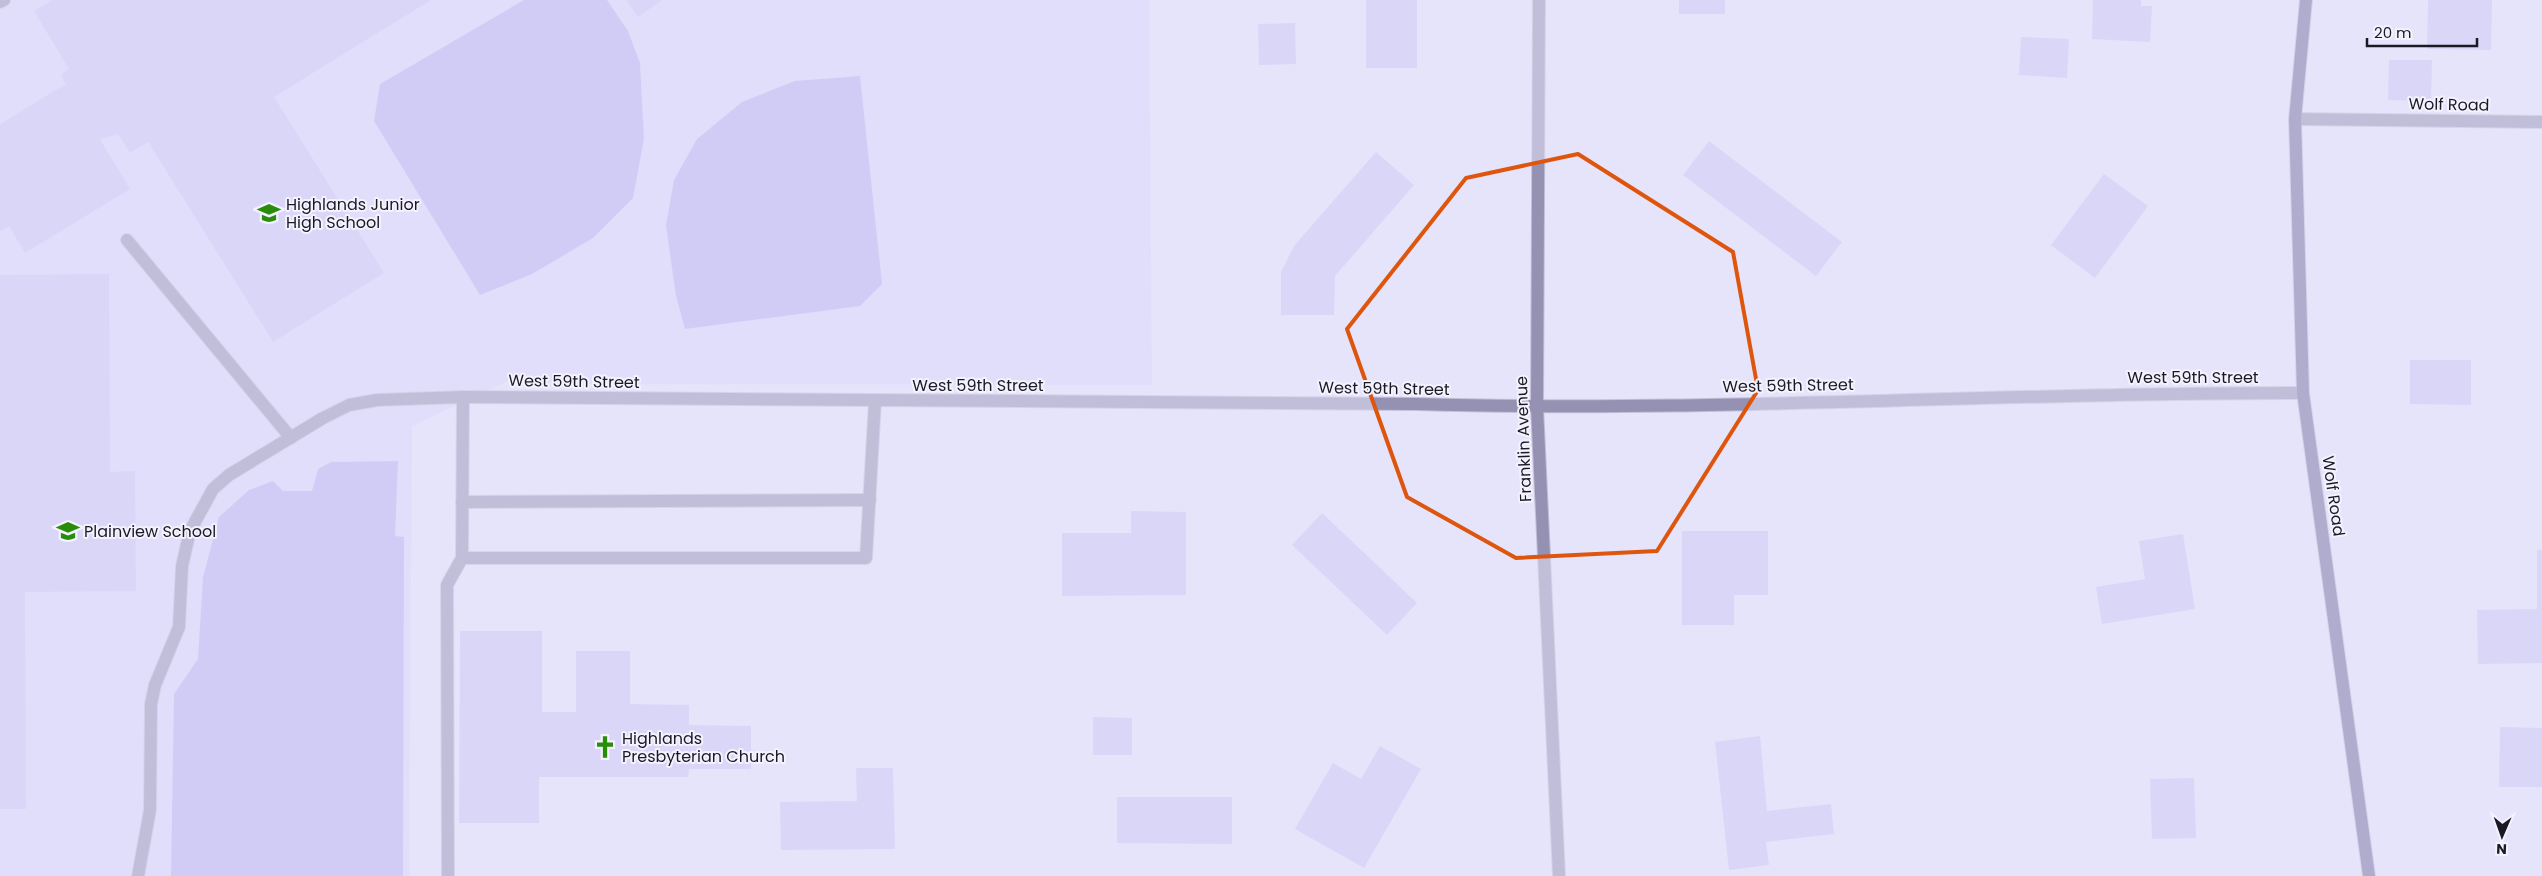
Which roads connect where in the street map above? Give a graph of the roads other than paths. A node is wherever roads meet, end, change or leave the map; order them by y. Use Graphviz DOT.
graph roads {
  1 [pos="4,0"];
  2 [pos="1539,0"];
  3 [pos="2306,0"];
  4 [pos="0,2"];
  5 [pos="2295,118"];
  6 [pos="2542,122"];
  7 [pos="127,240"];
  8 [pos="2303,393"];
  9 [pos="463,397"];
  10 [pos="875,401"];
  11 [pos="1537,407"];
  12 [pos="291,438"];
  13 [pos="870,500"];
  14 [pos="462,502"];
  15 [pos="462,558"];
  16 [pos="138,876"];
  17 [pos="448,876"];
  18 [pos="1559,876"];
  19 [pos="2369,876"];
  1 -- 4 [label="street"];
  2 -- 11 [label="street, Franklin Avenue"];
  3 -- 5 [label="main road, Wolf Road"];
  5 -- 6 [label="street, Wolf Road"];
  5 -- 8 [label="main road, Wolf Road"];
  7 -- 12 [label="street"];
  8 -- 11 [label="street, West 59th Street"];
  8 -- 19 [label="main road, Wolf Road"];
  9 -- 10 [label="street, West 59th Street"];
  9 -- 12 [label="street, West 59th Street"];
  9 -- 14 [label="street"];
  10 -- 11 [label="street, West 59th Street"];
  10 -- 13 [label="street"];
  11 -- 18 [label="street, Franklin Avenue"];
  12 -- 16 [label="street, West 59th Street"];
  13 -- 14 [label="street"];
  13 -- 15 [label="street"];
  14 -- 15 [label="street"];
  15 -- 17 [label="street"];
}
